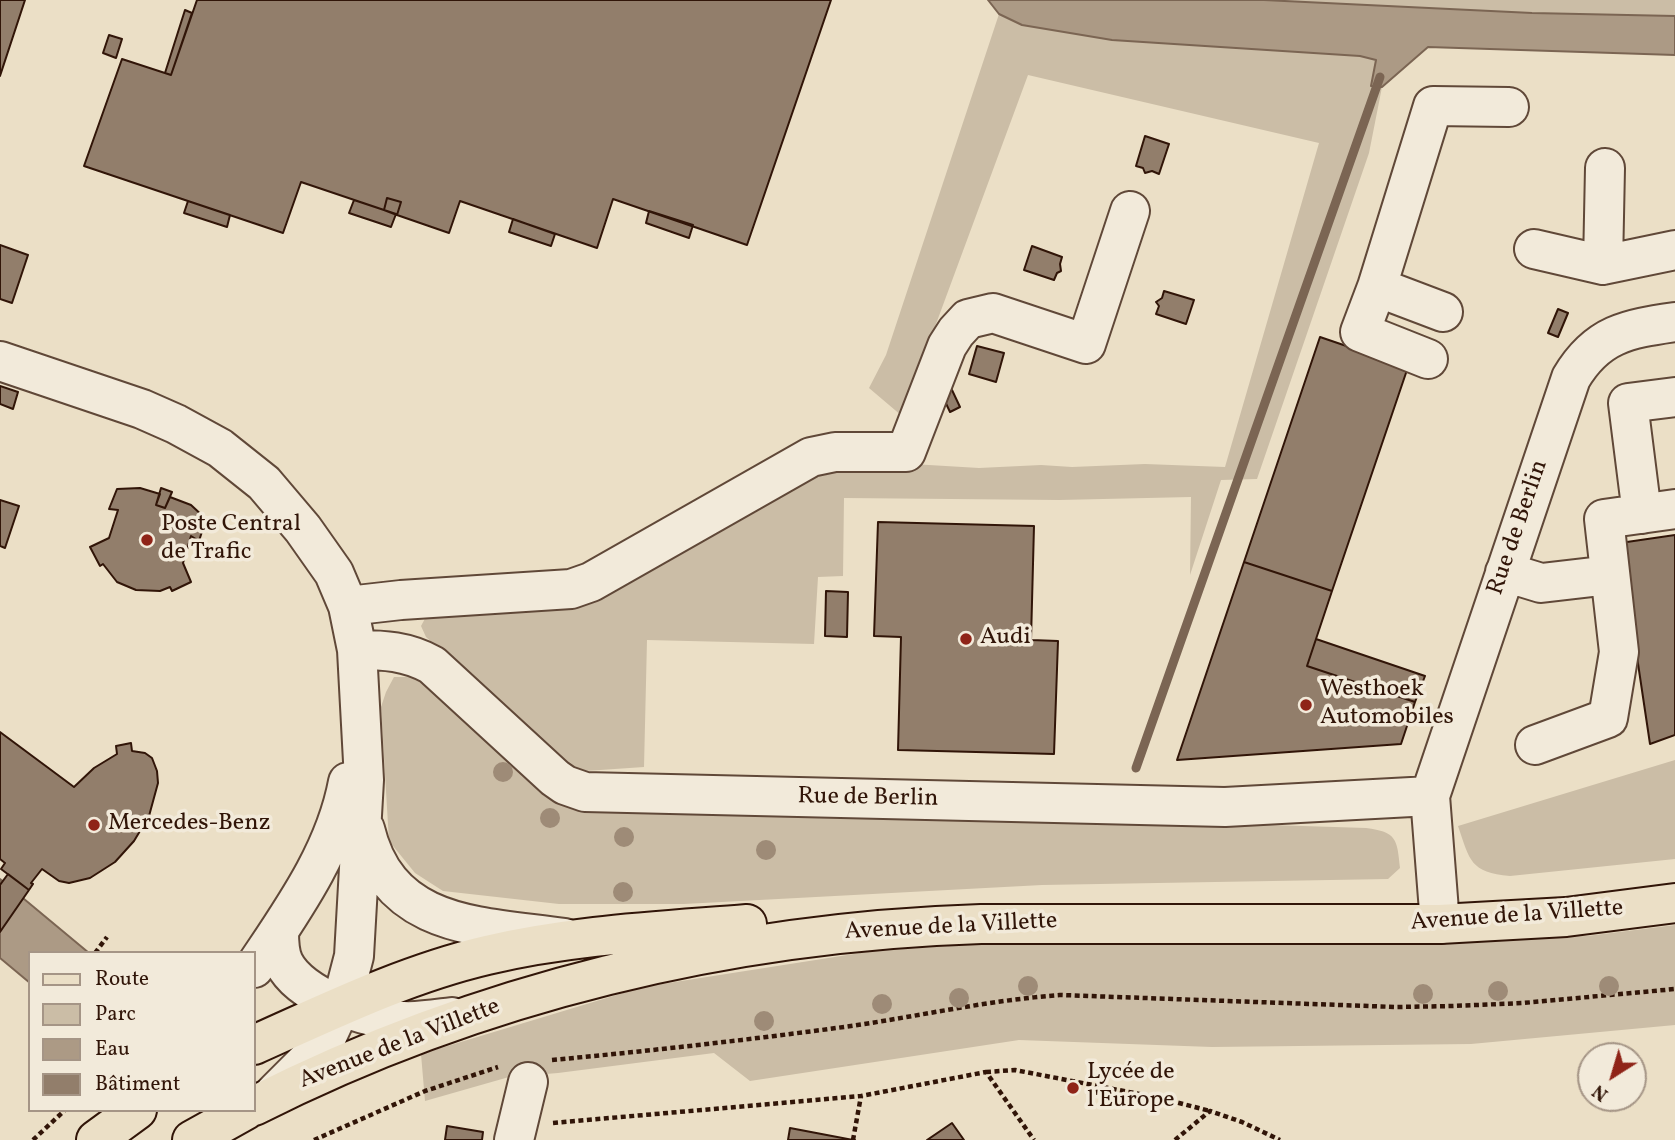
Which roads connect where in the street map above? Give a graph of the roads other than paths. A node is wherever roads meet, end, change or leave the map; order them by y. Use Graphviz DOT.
graph roads {
  1 [pos="1509,107"];
  2 [pos="1605,168"];
  3 [pos="1130,211"];
  4 [pos="1534,249"];
  5 [pos="1675,250"];
  6 [pos="1603,265"];
  7 [pos="1377,287"];
  8 [pos="1443,312"];
  9 [pos="1675,322"];
  10 [pos="1428,359"];
  11 [pos="0,361"];
  12 [pos="1675,397"];
  13 [pos="1659,511"];
  14 [pos="1504,572"];
  15 [pos="1611,575"];
  16 [pos="348,606"];
  17 [pos="357,650"];
  18 [pos="360,711"];
  19 [pos="1535,745"];
  20 [pos="1430,796"];
  21 [pos="362,817"];
  22 [pos="1675,880"];
  23 [pos="1675,903"];
  24 [pos="1439,911"];
  25 [pos="279,931"];
  26 [pos="582,940"];
  27 [pos="256,965"];
  28 [pos="341,1006"];
  29 [pos="474,1015"];
  30 [pos="256,1044"];
  31 [pos="526,1069"];
  32 [pos="257,1105"];
  33 [pos="133,1112"];
  34 [pos="244,1112"];
  35 [pos="516,1133"];
  36 [pos="96,1140"];
  37 [pos="192,1140"];
  1 -- 7 [label="street"];
  2 -- 6 [label="street"];
  3 -- 16 [label="street"];
  4 -- 6 [label="street"];
  5 -- 6 [label="street"];
  7 -- 8 [label="street"];
  7 -- 10 [label="street"];
  9 -- 14 [label="street, Rue de Berlin"];
  11 -- 16 [label="street"];
  12 -- 13 [label="street"];
  13 -- 15 [label="street"];
  14 -- 15 [label="street"];
  14 -- 20 [label="street, Rue de Berlin"];
  15 -- 19 [label="street"];
  16 -- 17 [label="street"];
  17 -- 18 [label="street"];
  17 -- 20 [label="street, Rue de Berlin"];
  18 -- 21 [label="street"];
  18 -- 25 [label="street"];
  20 -- 24 [label="street, Rue de Berlin"];
  21 -- 26 [label="street"];
  21 -- 28 [label="street"];
  22 -- 24 [label="main road, Avenue de la Villette"];
  23 -- 24 [label="main road, Avenue de la Villette"];
  24 -- 26 [label="main road, Avenue de la Villette"];
  24 -- 29 [label="main road, Avenue de la Villette"];
  25 -- 27 [label="street"];
  25 -- 28 [label="street"];
  26 -- 28 [label="main road, Avenue de la Villette"];
  28 -- 29 [label="street"];
  28 -- 30 [label="main road, Avenue de la Villette"];
  28 -- 32 [label="street"];
  29 -- 32 [label="main road, Avenue de la Villette"];
  31 -- 35 [label="street"];
  33 -- 36 [label="main road"];
  34 -- 37 [label="main road, Avenue de la Villette"];
}
